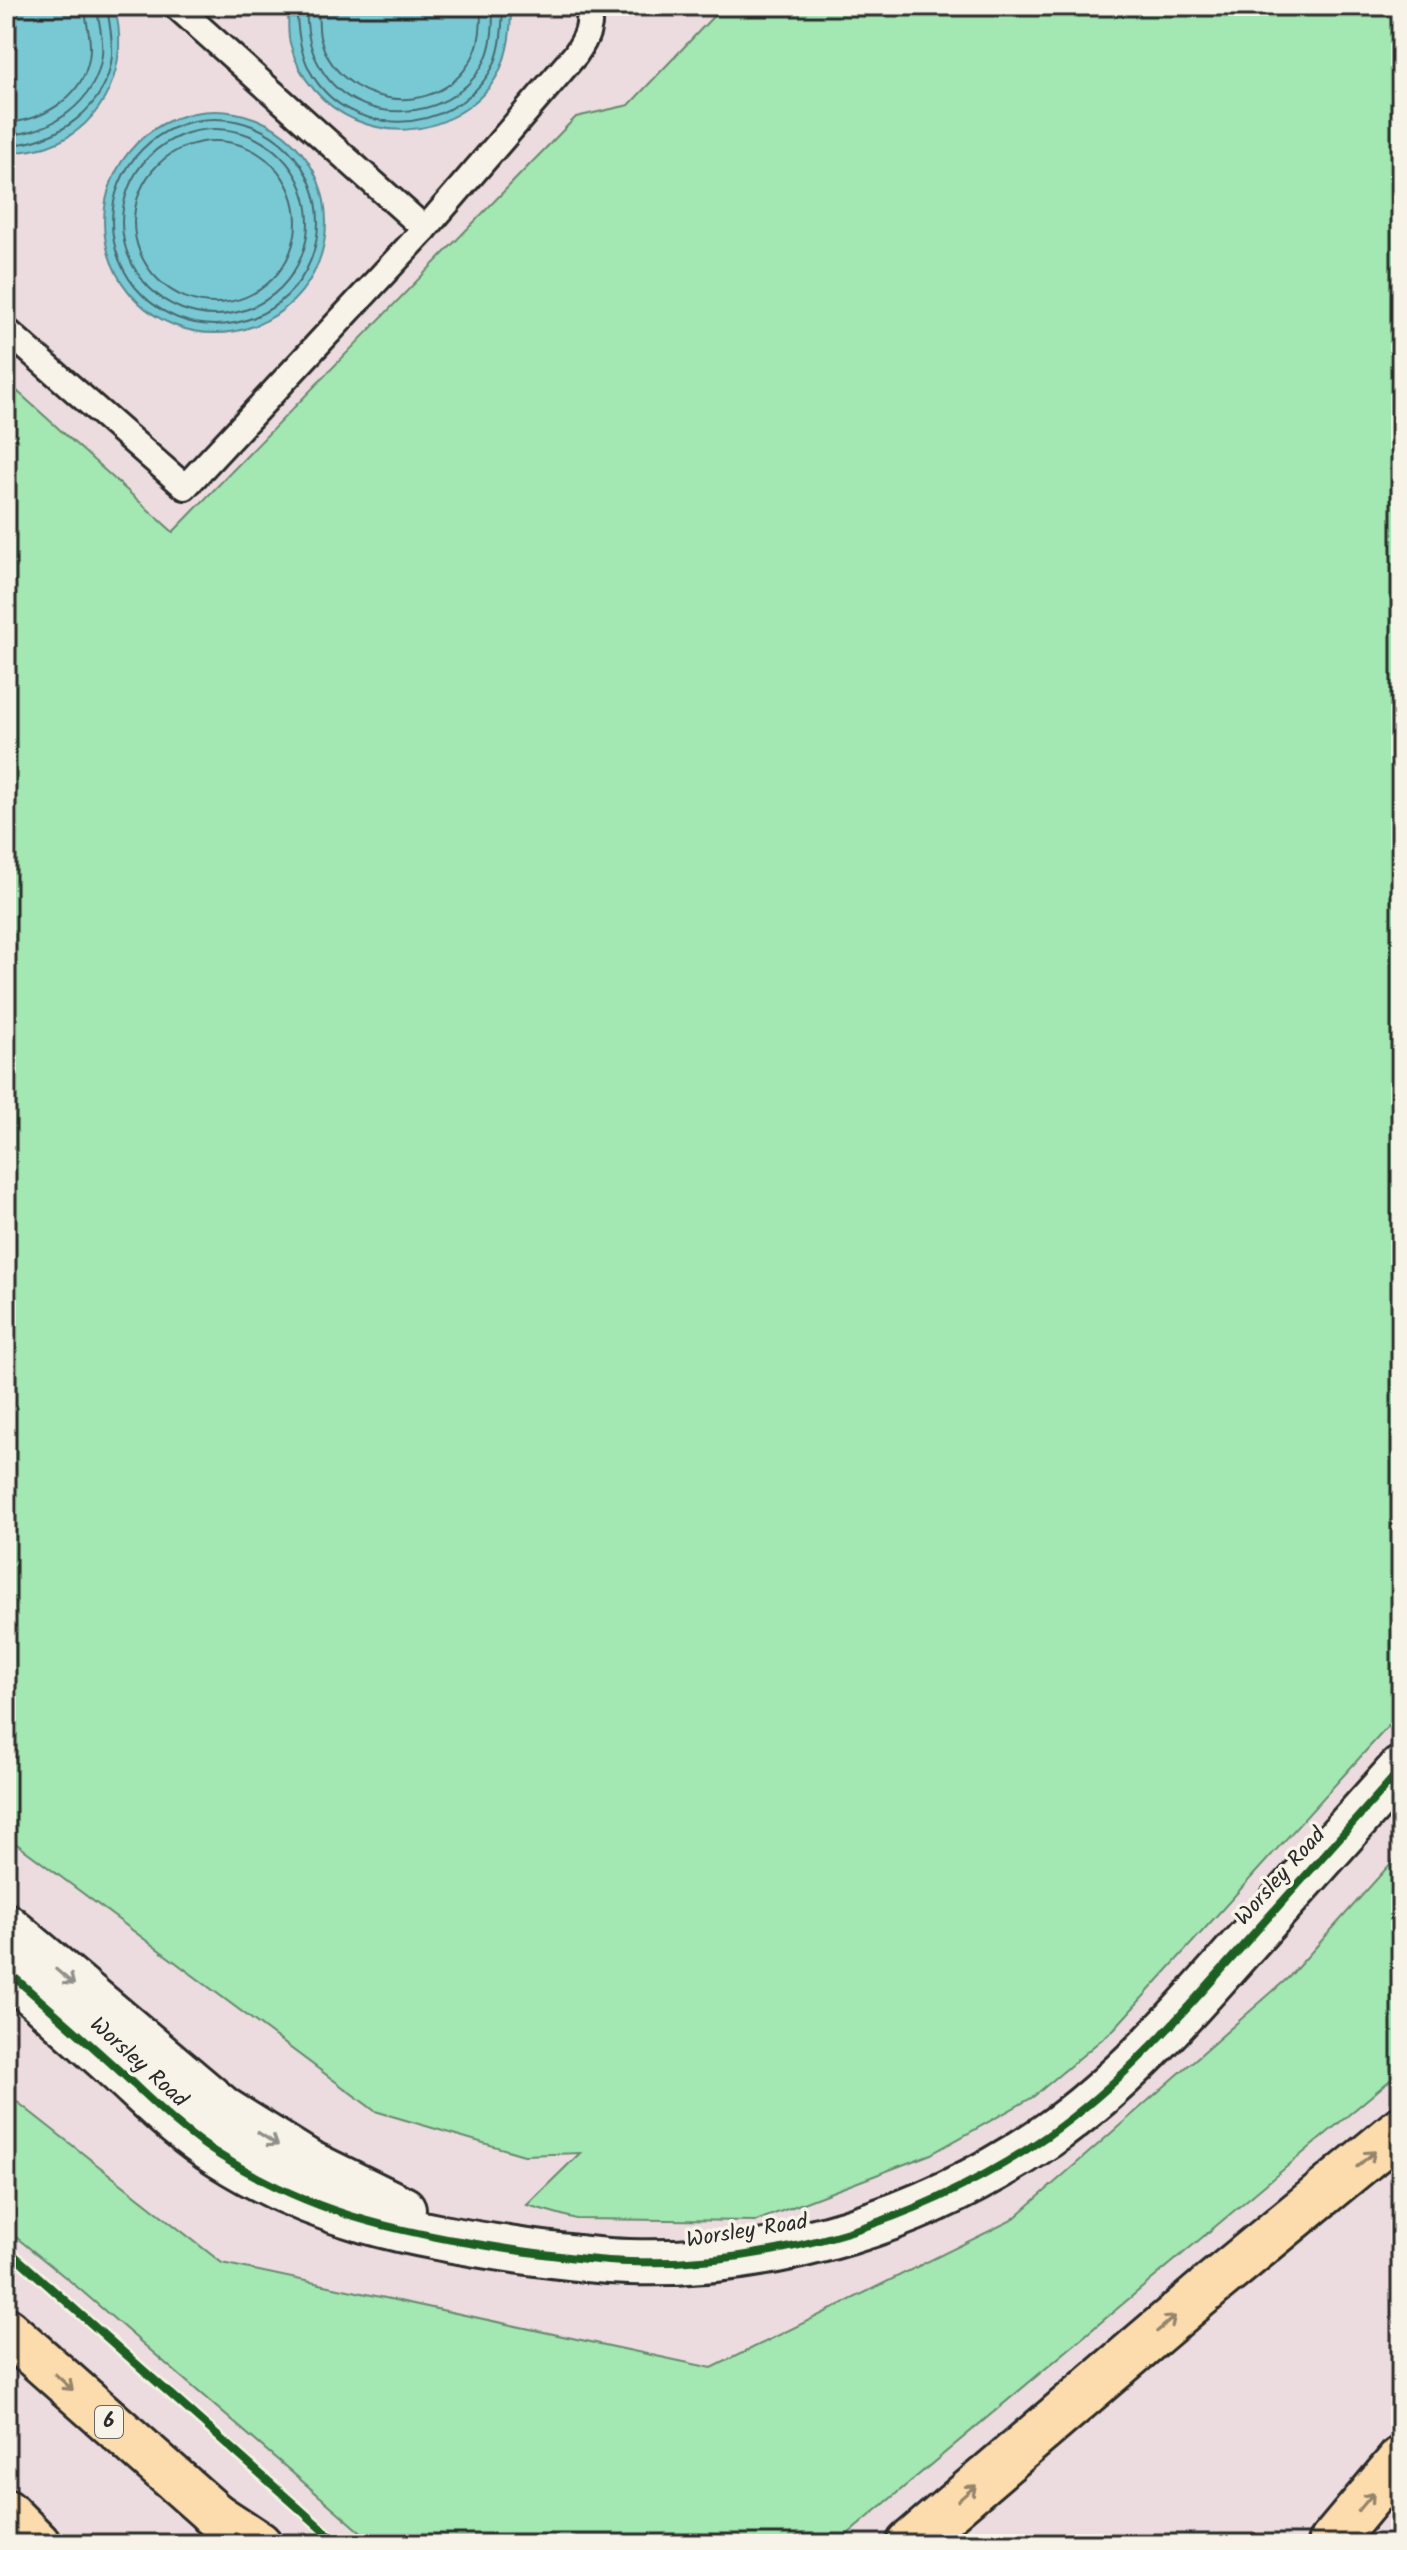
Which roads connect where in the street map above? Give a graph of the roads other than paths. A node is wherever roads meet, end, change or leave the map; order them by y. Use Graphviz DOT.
graph roads {
  1 [pos="176,6"];
  2 [pos="588,6"];
  3 [pos="425,229"];
  4 [pos="6,330"];
  5 [pos="1401,1769"];
  6 [pos="6,1926"];
  7 [pos="6,1970"];
  8 [pos="1401,2129"];
  9 [pos="522,2251"];
  10 [pos="6,2330"];
  11 [pos="1401,2459"];
  12 [pos="6,2512"];
  13 [pos="212,2513"];
  14 [pos="38,2544"];
  15 [pos="247,2544"];
  16 [pos="259,2544"];
  17 [pos="909,2544"];
  18 [pos="1330,2544"];
  1 -- 3 [label="lane"];
  2 -- 3 [label="lane"];
  3 -- 4 [label="lane"];
  5 -- 9 [label="street, Worsley Road"];
  6 -- 9 [label="street, Worsley Road, one-way"];
  7 -- 9 [label="street, Worsley Road"];
  17 -- 8 [label="main road, one-way"];
  10 -- 13 [label="main road, 6, one-way"];
  18 -- 11 [label="main road, one-way"];
  12 -- 14 [label="main road"];
  13 -- 15 [label="main road, 6"];
  13 -- 16 [label="main road"];
}
